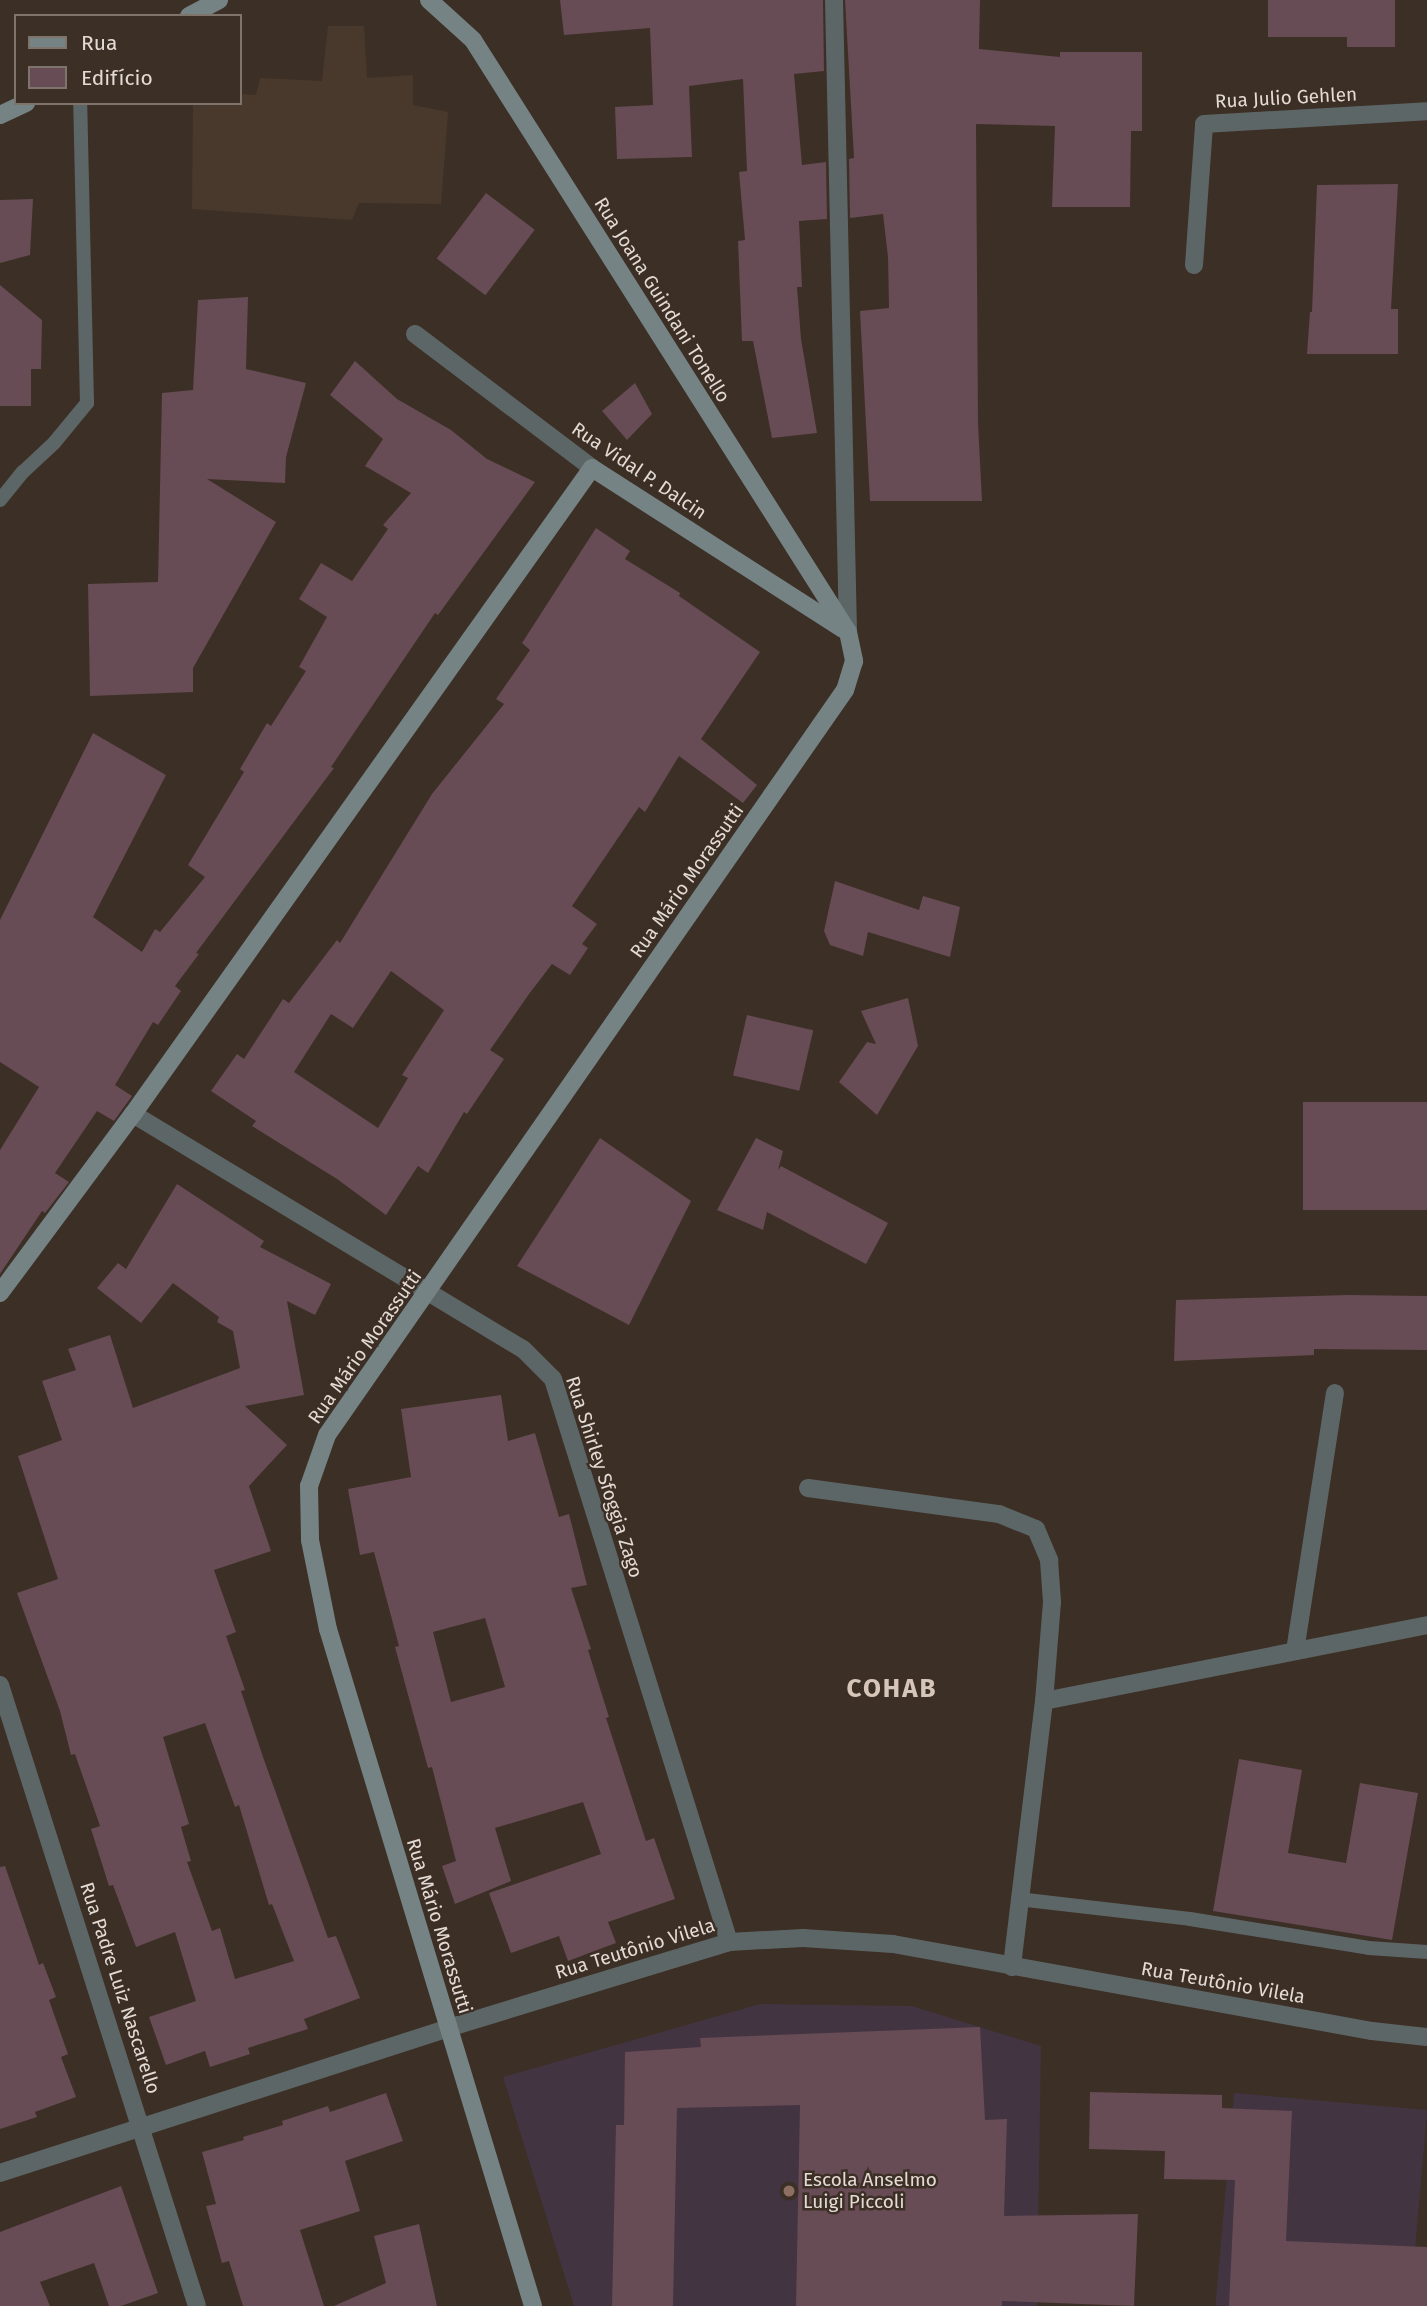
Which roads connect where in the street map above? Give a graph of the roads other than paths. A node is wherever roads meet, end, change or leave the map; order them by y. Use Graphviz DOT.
graph roads {
  1 [pos="219,0"];
  2 [pos="429,0"];
  3 [pos="834,0"];
  4 [pos="193,14"];
  5 [pos="22,105"];
  6 [pos="80,105"];
  7 [pos="1427,111"];
  8 [pos="0,115"];
  9 [pos="1194,265"];
  10 [pos="415,334"];
  11 [pos="592,468"];
  12 [pos="0,500"];
  13 [pos="848,632"];
  14 [pos="133,1114"];
  15 [pos="429,1292"];
  16 [pos="0,1293"];
  17 [pos="1335,1393"];
  18 [pos="808,1488"];
  19 [pos="1427,1625"];
  20 [pos="1295,1651"];
  21 [pos="0,1685"];
  22 [pos="1044,1701"];
  23 [pos="1018,1899"];
  24 [pos="729,1942"];
  25 [pos="1427,1952"];
  26 [pos="1012,1967"];
  27 [pos="448,2028"];
  28 [pos="1427,2036"];
  29 [pos="143,2127"];
  30 [pos="0,2173"];
  31 [pos="197,2306"];
  32 [pos="533,2306"];
  1 -- 4 [label="main road"];
  2 -- 13 [label="main road, Rua Joana Guindani Tonello"];
  3 -- 13 [label="street"];
  5 -- 8 [label="main road"];
  6 -- 12 [label="lane"];
  7 -- 9 [label="street, Rua Julio Gehlen"];
  10 -- 11 [label="street, Rua Vidal P. Dalcin"];
  11 -- 13 [label="main road, Rua Vidal P. Dalcin"];
  11 -- 14 [label="main road"];
  13 -- 15 [label="main road, Rua Mário Morassutti"];
  14 -- 15 [label="street, Rua Shirley Sfoggia Zago"];
  14 -- 16 [label="main road"];
  15 -- 24 [label="street, Rua Shirley Sfoggia Zago"];
  15 -- 27 [label="main road, Rua Mário Morassutti"];
  17 -- 20 [label="street"];
  18 -- 22 [label="street"];
  19 -- 20 [label="street"];
  20 -- 22 [label="street"];
  21 -- 29 [label="street, Rua Padre Luiz Nascarello"];
  22 -- 23 [label="street"];
  23 -- 25 [label="lane"];
  23 -- 26 [label="street"];
  24 -- 26 [label="street, Rua Teutônio Vilela"];
  24 -- 27 [label="street, Rua Teutônio Vilela"];
  26 -- 28 [label="street, Rua Teutônio Vilela"];
  27 -- 29 [label="street, Rua Teutônio Vilela"];
  27 -- 32 [label="main road, Rua Mário Morassutti"];
  29 -- 30 [label="street, Rua Teutônio Vilela"];
  29 -- 31 [label="street, Rua Padre Luiz Nascarello"];
}
